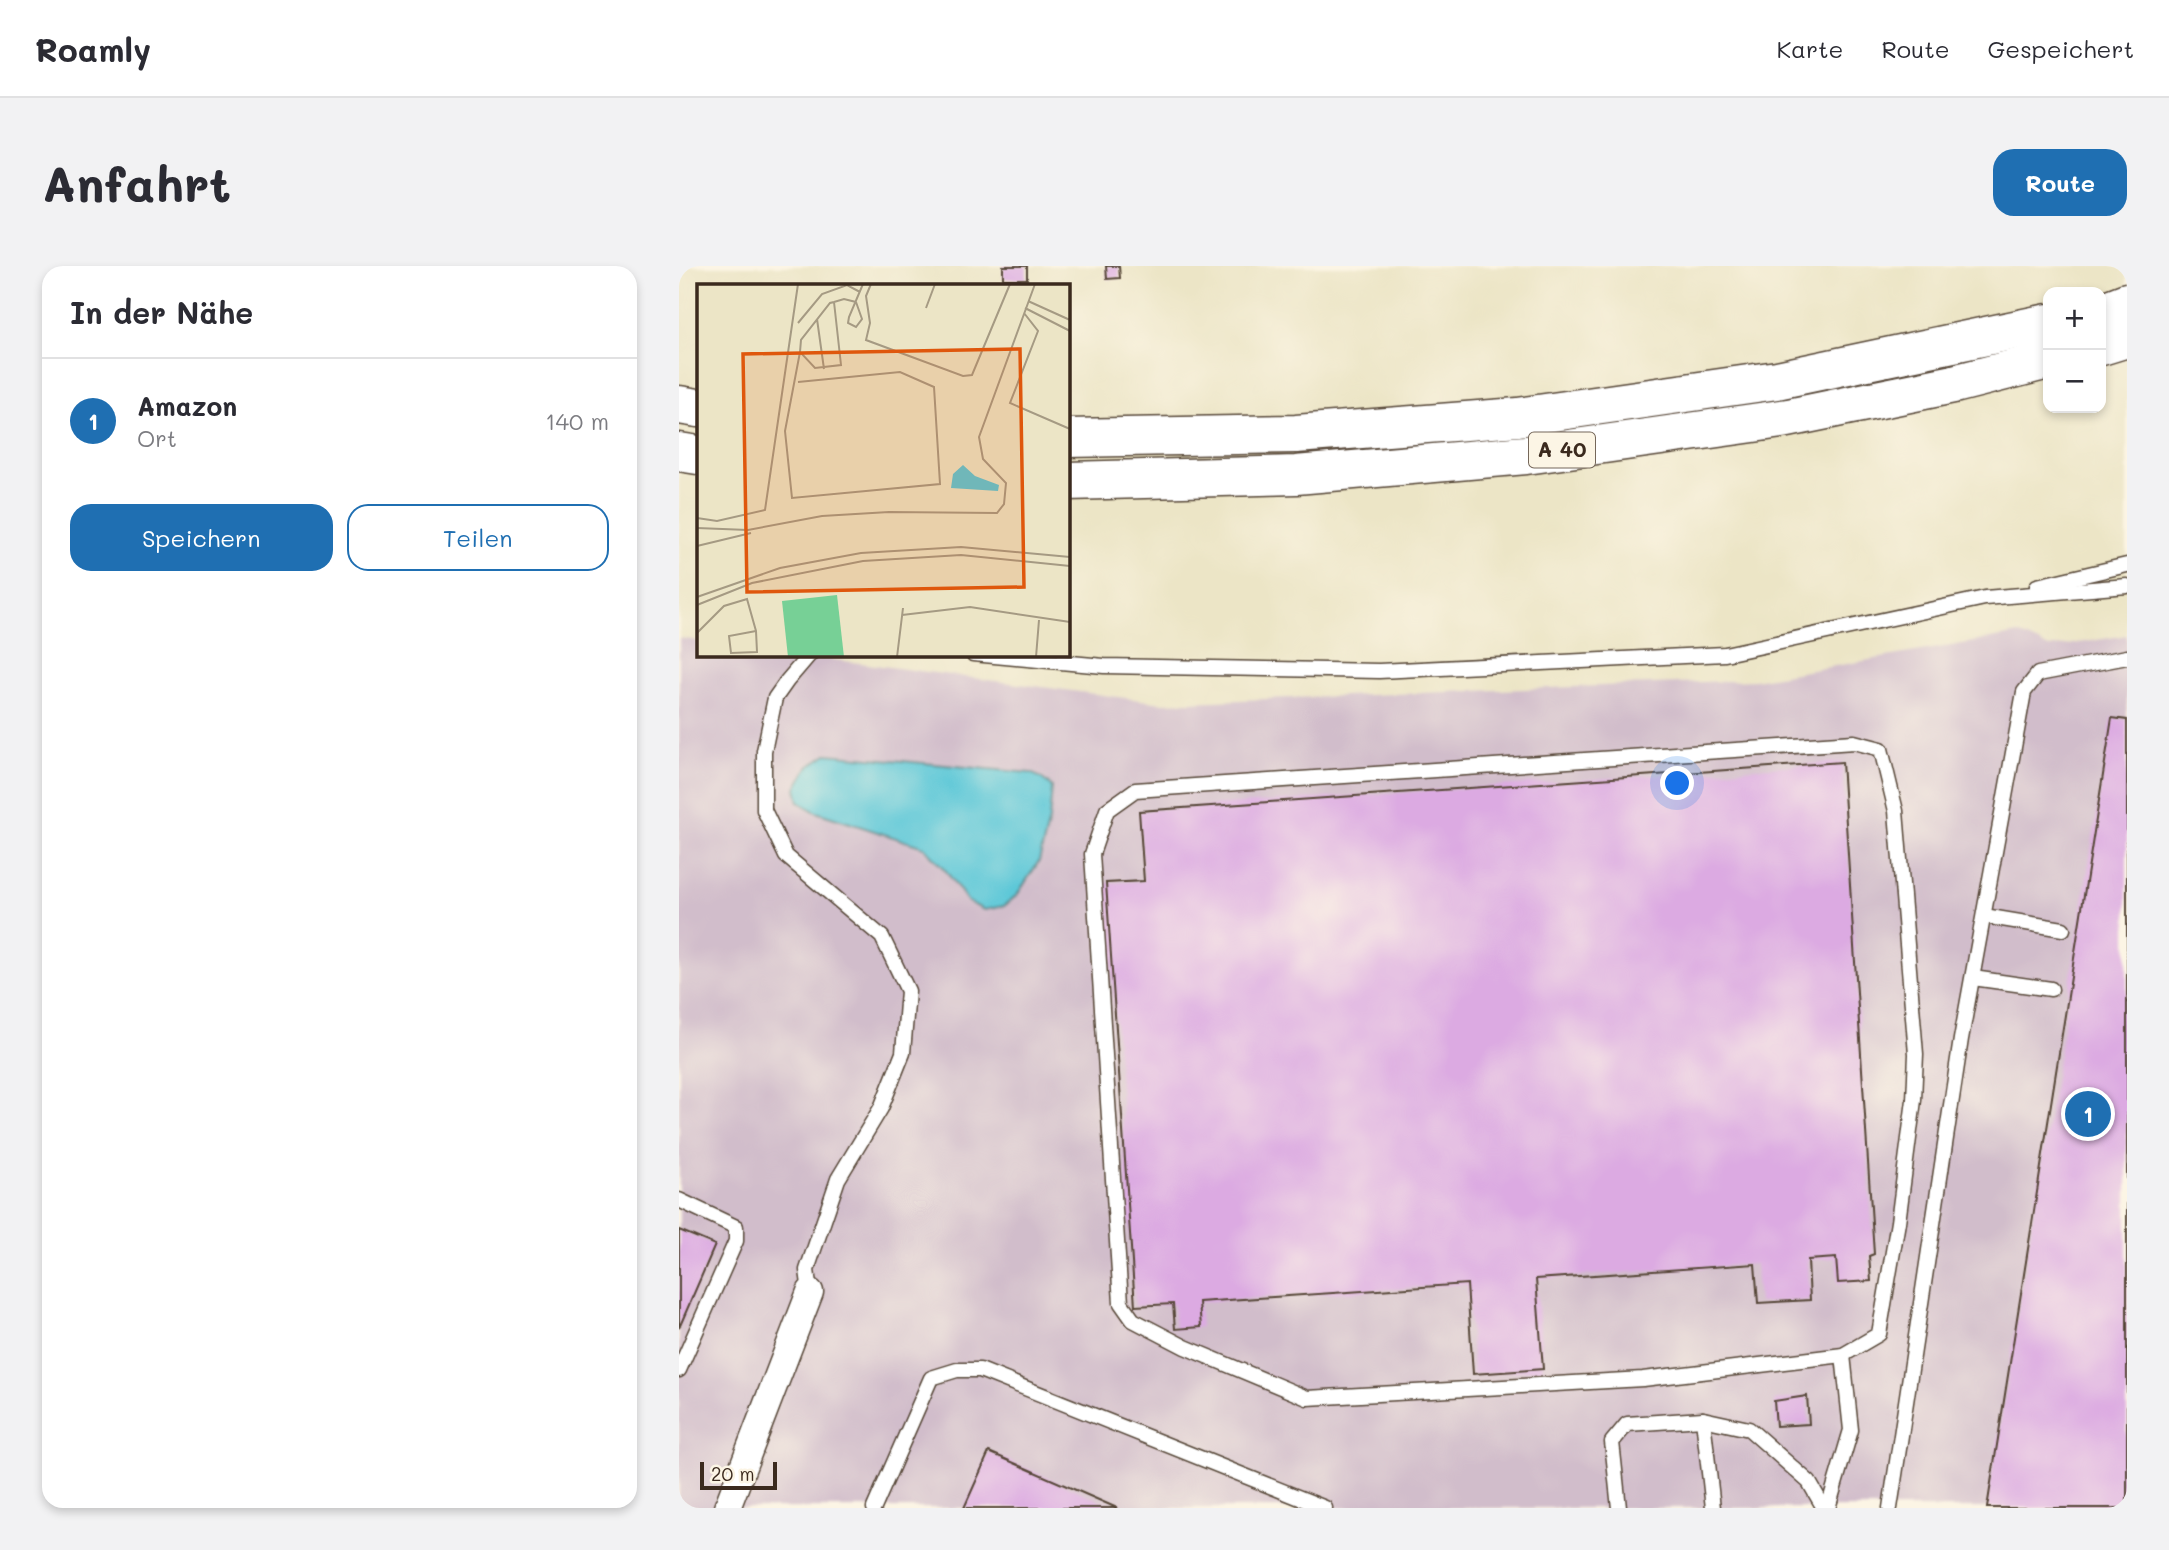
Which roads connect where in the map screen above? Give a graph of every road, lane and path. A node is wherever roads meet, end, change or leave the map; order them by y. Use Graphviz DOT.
graph roads {
  1 [pos="2127,302"];
  2 [pos="2106,310"];
  3 [pos="2043,324"];
  4 [pos="2127,338"];
  5 [pos="2106,344"];
  6 [pos="2043,360"];
  7 [pos="679,405"];
  8 [pos="697,408"];
  9 [pos="1069,438"];
  10 [pos="679,453"];
  11 [pos="697,455"];
  12 [pos="1069,481"];
  13 [pos="2127,565"];
  14 [pos="2127,586"];
  15 [pos="1985,598"];
  16 [pos="808,656"];
  17 [pos="995,656"];
  18 [pos="2127,657"];
  19 [pos="1984,916"];
  20 [pos="2063,929"];
  21 [pos="1973,978"];
  22 [pos="2051,989"];
  23 [pos="679,1200"];
  24 [pos="810,1292"];
  25 [pos="1843,1355"];
  26 [pos="679,1370"];
  27 [pos="1703,1419"];
  28 [pos="727,1508"];
  29 [pos="874,1508"];
  30 [pos="1325,1508"];
  31 [pos="1619,1508"];
  32 [pos="1713,1508"];
  33 [pos="1826,1508"];
  34 [pos="1890,1508"];
  1 -- 2 [label="highway"];
  3 -- 9 [label="highway, A 40"];
  4 -- 5 [label="highway"];
  6 -- 12 [label="highway, A 40"];
  7 -- 8 [label="highway"];
  10 -- 11 [label="highway"];
  13 -- 15 [label="lane"];
  14 -- 15 [label="lane"];
  15 -- 17 [label="lane"];
  16 -- 24 [label="lane"];
  18 -- 19 [label="lane"];
  19 -- 20 [label="lane"];
  19 -- 21 [label="lane"];
  21 -- 22 [label="lane"];
  21 -- 34 [label="lane"];
  23 -- 26 [label="lane"];
  24 -- 28 [label="street"];
  25 -- 25 [label="lane"];
  25 -- 33 [label="lane"];
  27 -- 31 [label="lane"];
  27 -- 32 [label="lane"];
  27 -- 33 [label="lane"];
  29 -- 30 [label="lane"];
}
